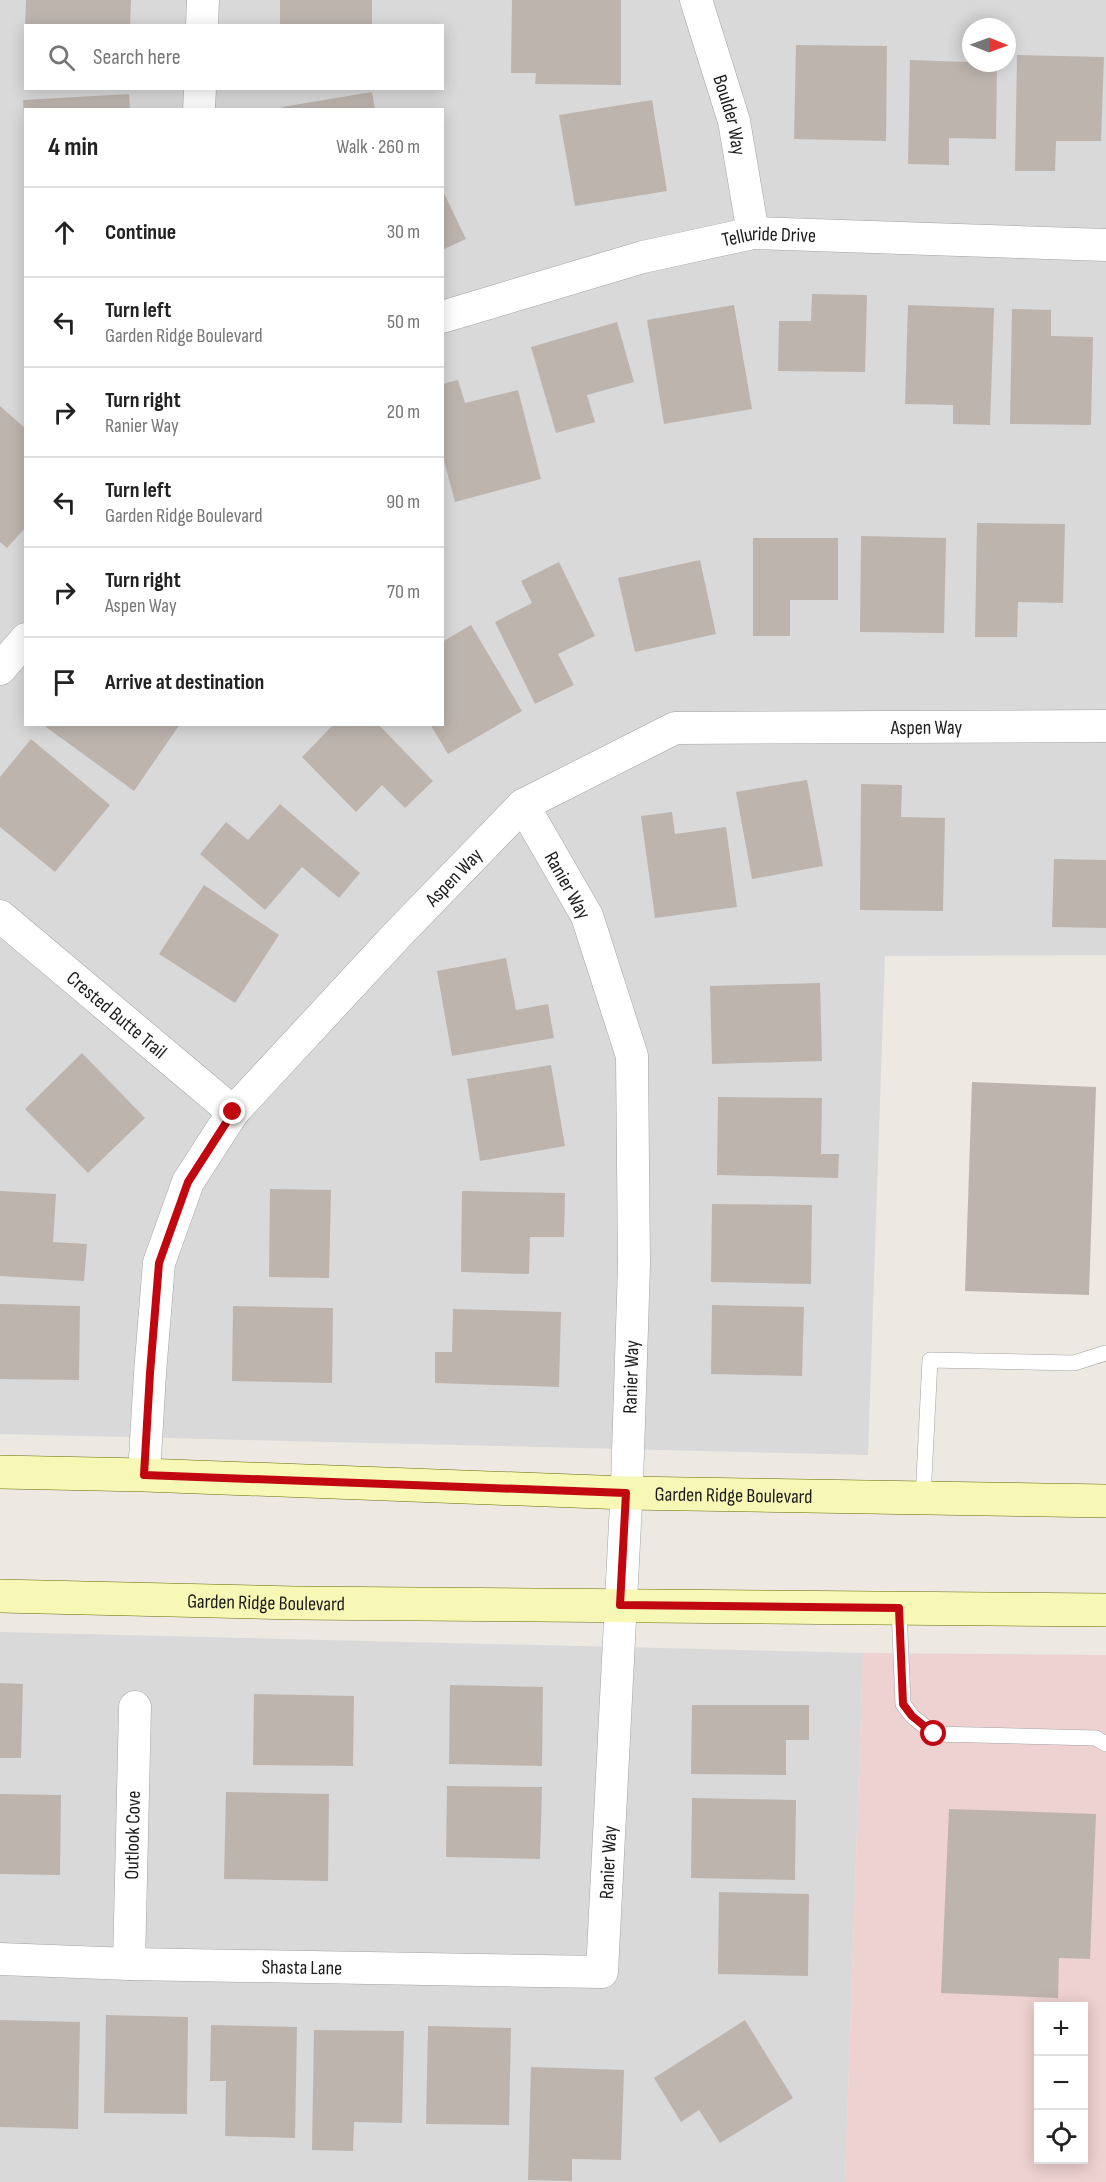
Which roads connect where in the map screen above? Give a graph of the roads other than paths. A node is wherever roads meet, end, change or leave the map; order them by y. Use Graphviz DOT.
graph roads {
  1 [pos="203,0"];
  2 [pos="696,0"];
  3 [pos="202,24"];
  4 [pos="200,90"];
  5 [pos="199,108"];
  6 [pos="753,233"];
  7 [pos="1106,245"];
  8 [pos="444,316"];
  9 [pos="24,641"];
  10 [pos="0,669"];
  11 [pos="1106,726"];
  12 [pos="523,805"];
  13 [pos="0,916"];
  14 [pos="233,1112"];
  15 [pos="1106,1353"];
  16 [pos="0,1472"];
  17 [pos="144,1475"];
  18 [pos="626,1493"];
  19 [pos="923,1498"];
  20 [pos="1106,1501"];
  21 [pos="0,1596"];
  22 [pos="620,1605"];
  23 [pos="899,1608"];
  24 [pos="1106,1610"];
  25 [pos="135,1707"];
  26 [pos="1106,1744"];
  27 [pos="0,1959"];
  28 [pos="129,1964"];
  29 [pos="602,1972"];
  1 -- 3 [label="street"];
  2 -- 6 [label="street, Boulder Way"];
  4 -- 5 [label="street"];
  6 -- 7 [label="street, Telluride Drive"];
  6 -- 8 [label="street, Telluride Drive"];
  9 -- 10 [label="street"];
  11 -- 12 [label="street, Aspen Way"];
  12 -- 14 [label="street, Aspen Way"];
  12 -- 18 [label="street, Ranier Way"];
  13 -- 14 [label="street, Crested Butte Trail"];
  14 -- 17 [label="street, Aspen Way"];
  15 -- 19 [label="lane"];
  16 -- 17 [label="main road, Garden Ridge Boulevard"];
  17 -- 18 [label="main road, Garden Ridge Boulevard"];
  18 -- 19 [label="main road, Garden Ridge Boulevard"];
  18 -- 22 [label="street, Ranier Way"];
  19 -- 20 [label="main road, Garden Ridge Boulevard"];
  21 -- 22 [label="main road, Garden Ridge Boulevard"];
  22 -- 23 [label="main road, Garden Ridge Boulevard"];
  22 -- 29 [label="street, Ranier Way"];
  23 -- 24 [label="main road, Garden Ridge Boulevard"];
  23 -- 26 [label="lane"];
  25 -- 28 [label="street, Outlook Cove"];
  27 -- 28 [label="street, Shasta Lane"];
  28 -- 29 [label="street, Shasta Lane"];
}
